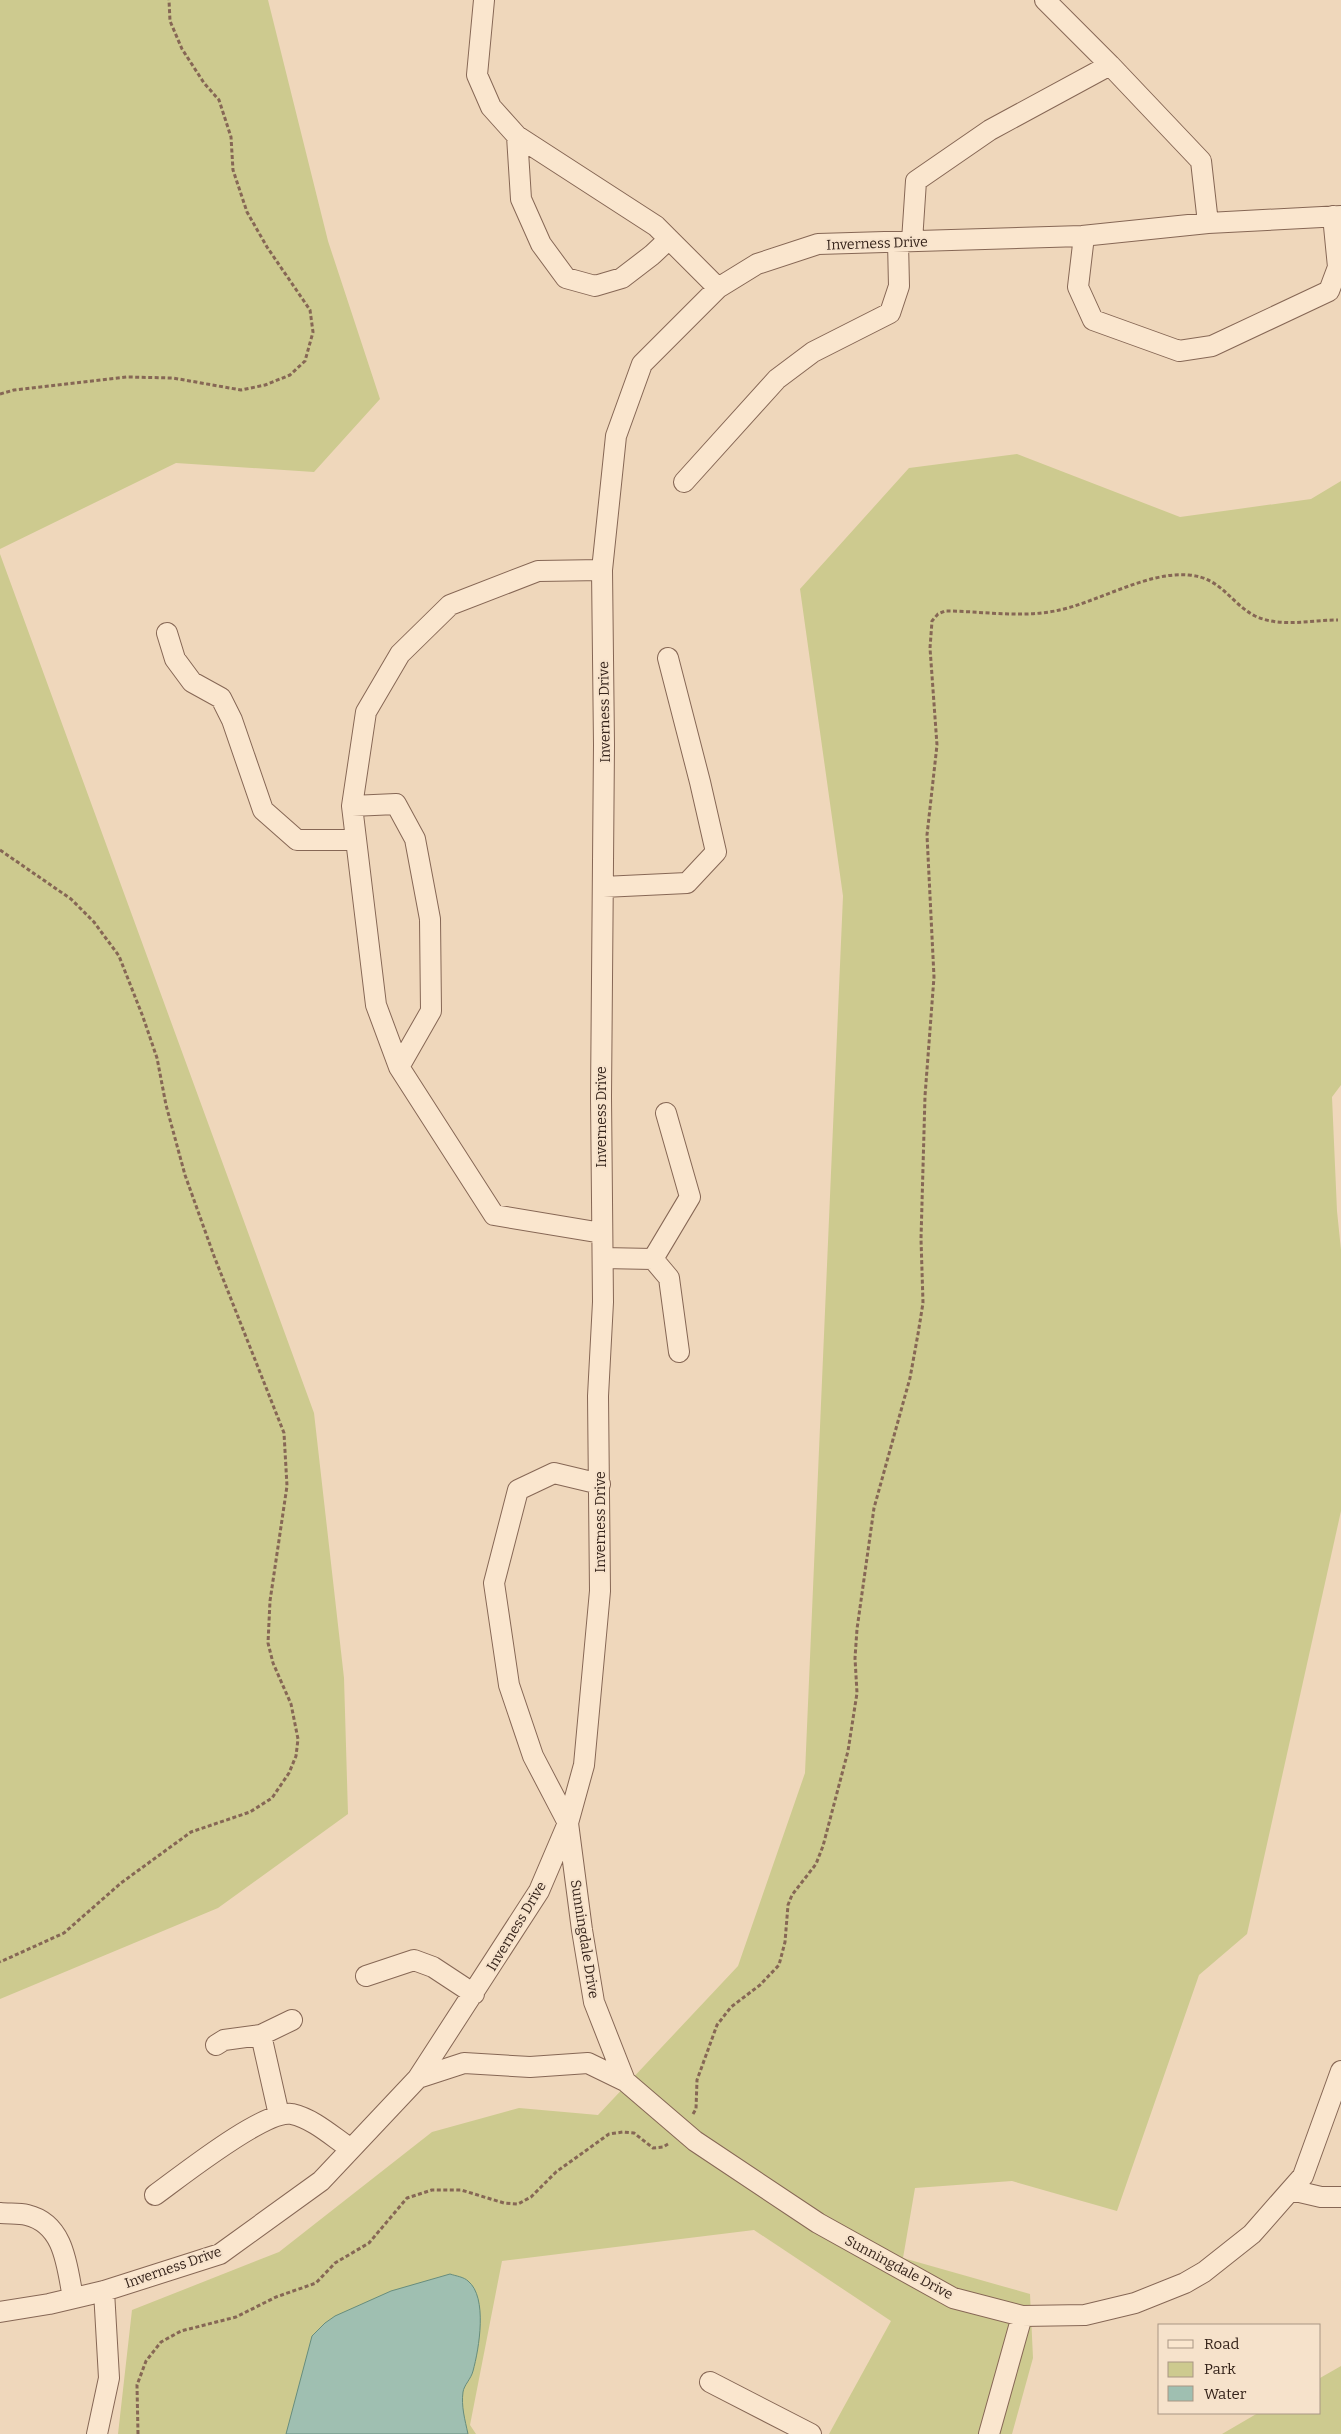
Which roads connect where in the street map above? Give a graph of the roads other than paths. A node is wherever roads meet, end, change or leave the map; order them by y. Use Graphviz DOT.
graph roads {
  1 [pos="484,0"];
  2 [pos="1045,0"];
  3 [pos="1110,65"];
  4 [pos="517,136"];
  5 [pos="1337,216"];
  6 [pos="1208,223"];
  7 [pos="1084,236"];
  8 [pos="669,239"];
  9 [pos="905,242"];
  10 [pos="718,288"];
  11 [pos="684,482"];
  12 [pos="602,570"];
  13 [pos="167,633"];
  14 [pos="668,658"];
  15 [pos="352,806"];
  16 [pos="356,840"];
  17 [pos="603,887"];
  18 [pos="399,1067"];
  19 [pos="666,1113"];
  20 [pos="602,1233"];
  21 [pos="603,1258"];
  22 [pos="653,1259"];
  23 [pos="679,1352"];
  24 [pos="600,1484"];
  25 [pos="568,1823"];
  26 [pos="366,1976"];
  27 [pos="474,1994"];
  28 [pos="292,2020"];
  29 [pos="261,2035"];
  30 [pos="216,2045"];
  31 [pos="1341,2072"];
  32 [pos="418,2078"];
  33 [pos="625,2081"];
  34 [pos="279,2116"];
  35 [pos="351,2149"];
  36 [pos="1291,2190"];
  37 [pos="155,2195"];
  38 [pos="1341,2197"];
  39 [pos="0,2213"];
  40 [pos="104,2291"];
  41 [pos="73,2298"];
  42 [pos="0,2312"];
  43 [pos="1022,2316"];
  44 [pos="710,2382"];
  45 [pos="97,2434"];
  46 [pos="811,2434"];
  47 [pos="989,2434"];
  1 -- 4 [label="street"];
  2 -- 3 [label="street"];
  3 -- 6 [label="street"];
  3 -- 9 [label="street"];
  4 -- 8 [label="street"];
  4 -- 8 [label="street"];
  5 -- 6 [label="street, Inverness Drive"];
  5 -- 7 [label="street"];
  6 -- 7 [label="street, Inverness Drive"];
  7 -- 9 [label="street, Inverness Drive"];
  8 -- 10 [label="street"];
  9 -- 10 [label="street, Inverness Drive"];
  9 -- 11 [label="street"];
  10 -- 12 [label="street, Inverness Drive"];
  12 -- 15 [label="street"];
  12 -- 17 [label="street, Inverness Drive"];
  13 -- 16 [label="street"];
  14 -- 17 [label="street"];
  15 -- 16 [label="street"];
  15 -- 18 [label="street"];
  16 -- 18 [label="street"];
  17 -- 20 [label="street, Inverness Drive"];
  18 -- 20 [label="street"];
  19 -- 22 [label="street"];
  20 -- 21 [label="street, Inverness Drive"];
  21 -- 22 [label="street"];
  21 -- 24 [label="street, Inverness Drive"];
  22 -- 23 [label="street"];
  24 -- 25 [label="street, Inverness Drive"];
  24 -- 25 [label="street"];
  25 -- 27 [label="street, Inverness Drive"];
  25 -- 33 [label="street, Sunningdale Drive"];
  26 -- 27 [label="street"];
  27 -- 32 [label="street, Inverness Drive"];
  28 -- 29 [label="street"];
  29 -- 30 [label="street"];
  29 -- 34 [label="street"];
  31 -- 36 [label="street, Sunningdale Drive"];
  32 -- 33 [label="street, Sunningdale Drive"];
  32 -- 35 [label="street, Inverness Drive"];
  33 -- 43 [label="street, Sunningdale Drive"];
  34 -- 35 [label="street"];
  34 -- 37 [label="street"];
  35 -- 40 [label="street, Inverness Drive"];
  36 -- 38 [label="street"];
  36 -- 43 [label="street, Sunningdale Drive"];
  39 -- 41 [label="street"];
  40 -- 41 [label="street, Inverness Drive"];
  40 -- 45 [label="street"];
  41 -- 42 [label="street, Inverness Drive"];
  43 -- 47 [label="street"];
  44 -- 46 [label="street"];
}
